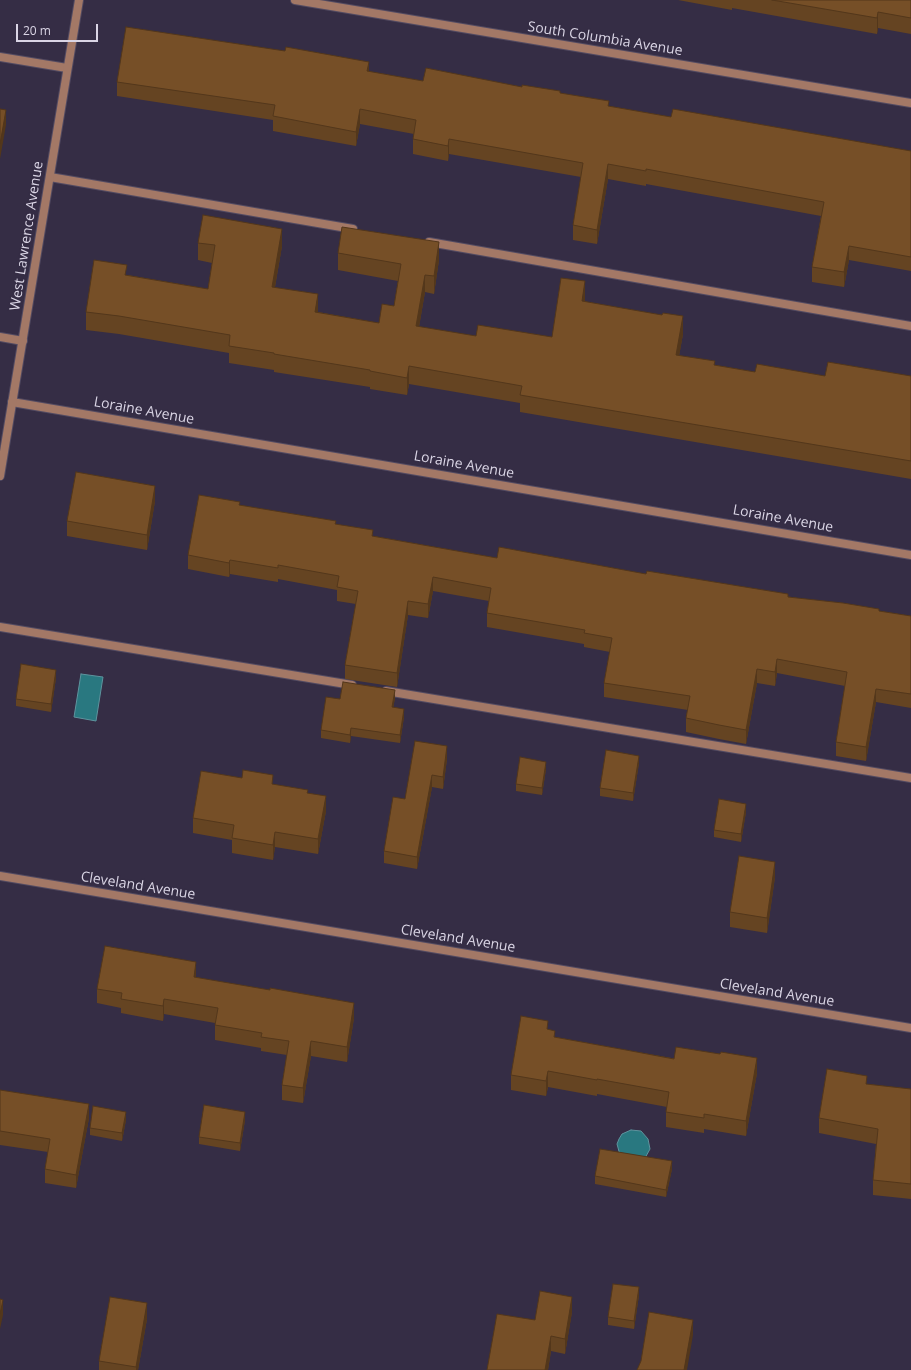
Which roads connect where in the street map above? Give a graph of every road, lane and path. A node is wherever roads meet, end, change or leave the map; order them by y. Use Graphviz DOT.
graph roads {
  1 [pos="79,0"];
  2 [pos="295,0"];
  3 [pos="0,57"];
  4 [pos="68,68"];
  5 [pos="911,103"];
  6 [pos="50,176"];
  7 [pos="360,230"];
  8 [pos="423,241"];
  9 [pos="911,326"];
  10 [pos="0,337"];
  11 [pos="23,340"];
  12 [pos="12,402"];
  13 [pos="0,476"];
  14 [pos="911,555"];
  15 [pos="0,627"];
  16 [pos="362,687"];
  17 [pos="378,690"];
  18 [pos="911,778"];
  19 [pos="0,876"];
  20 [pos="911,1028"];
  1 -- 4 [label="street, West Lawrence Avenue"];
  2 -- 5 [label="street, South Columbia Avenue"];
  3 -- 4 [label="street"];
  4 -- 6 [label="street, West Lawrence Avenue"];
  6 -- 7 [label="street"];
  6 -- 11 [label="street, West Lawrence Avenue"];
  8 -- 9 [label="street"];
  10 -- 11 [label="street"];
  11 -- 12 [label="street, West Lawrence Avenue"];
  12 -- 13 [label="street, West Lawrence Avenue"];
  12 -- 14 [label="street, Loraine Avenue"];
  15 -- 16 [label="street"];
  17 -- 18 [label="street"];
  19 -- 20 [label="street, Cleveland Avenue"];
}
